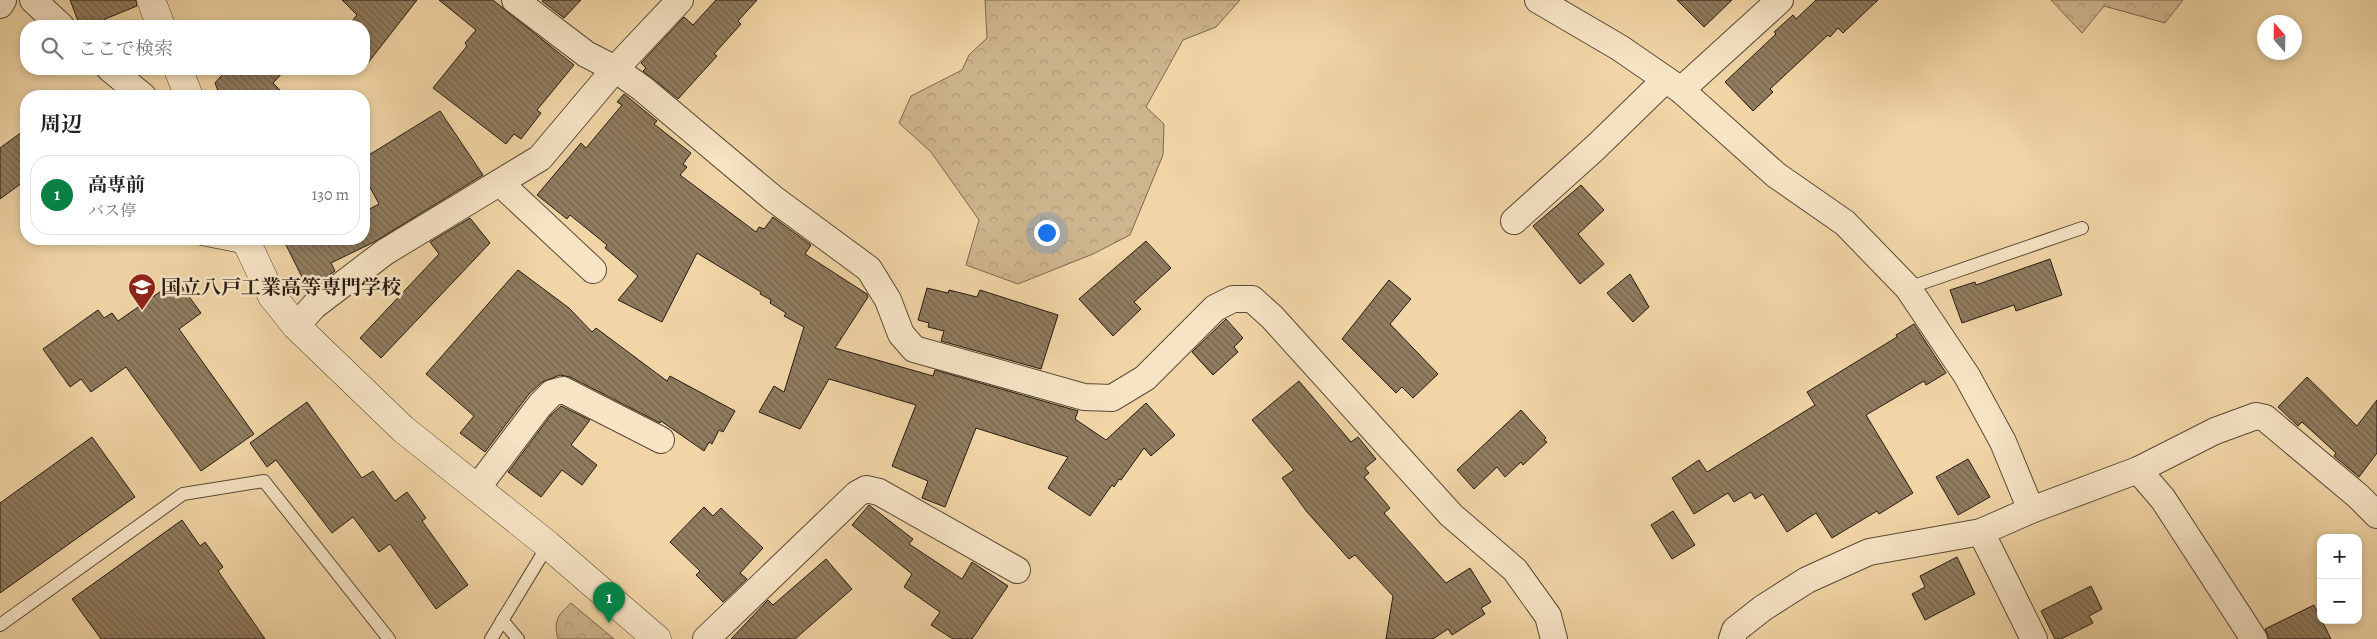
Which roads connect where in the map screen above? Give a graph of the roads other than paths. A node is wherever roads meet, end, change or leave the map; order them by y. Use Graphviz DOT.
graph roads {
  1 [pos="2,0"];
  2 [pos="33,0"];
  3 [pos="151,0"];
  4 [pos="515,0"];
  5 [pos="680,0"];
  6 [pos="1780,0"];
  7 [pos="1546,2"];
  8 [pos="0,5"];
  9 [pos="55,20"];
  10 [pos="159,20"];
  11 [pos="615,69"];
  12 [pos="117,75"];
  13 [pos="180,75"];
  14 [pos="1673,85"];
  15 [pos="136,90"];
  16 [pos="187,90"];
  17 [pos="500,183"];
  18 [pos="1514,221"];
  19 [pos="2082,228"];
  20 [pos="247,245"];
  21 [pos="593,270"];
  22 [pos="1908,288"];
  23 [pos="296,326"];
  24 [pos="661,440"];
  25 [pos="2138,470"];
  26 [pos="477,488"];
  27 [pos="2031,510"];
  28 [pos="2377,515"];
  29 [pos="1981,532"];
  30 [pos="548,545"];
  31 [pos="1016,570"];
  32 [pos="502,620"];
  33 [pos="0,624"];
  34 [pos="390,639"];
  35 [pos="491,639"];
  36 [pos="518,639"];
  37 [pos="657,639"];
  38 [pos="706,639"];
  39 [pos="1554,639"];
  40 [pos="1732,639"];
  41 [pos="2034,639"];
  42 [pos="2254,639"];
  1 -- 8 [label="street"];
  2 -- 9 [label="street"];
  3 -- 10 [label="street"];
  4 -- 11 [label="street"];
  5 -- 11 [label="street"];
  6 -- 14 [label="street"];
  7 -- 14 [label="street"];
  11 -- 17 [label="street"];
  11 -- 39 [label="street"];
  12 -- 15 [label="street"];
  13 -- 16 [label="street"];
  14 -- 18 [label="street"];
  14 -- 22 [label="street"];
  17 -- 21 [label="street"];
  17 -- 23 [label="street"];
  19 -- 22 [label="lane"];
  20 -- 23 [label="street"];
  22 -- 27 [label="street"];
  23 -- 26 [label="street"];
  24 -- 26 [label="street"];
  25 -- 27 [label="street"];
  25 -- 28 [label="street"];
  25 -- 42 [label="street"];
  26 -- 30 [label="street"];
  27 -- 29 [label="street"];
  29 -- 40 [label="street"];
  29 -- 41 [label="street"];
  30 -- 32 [label="lane"];
  30 -- 37 [label="street"];
  31 -- 38 [label="street"];
  32 -- 35 [label="lane"];
  32 -- 36 [label="lane"];
  33 -- 34 [label="lane"];
}
